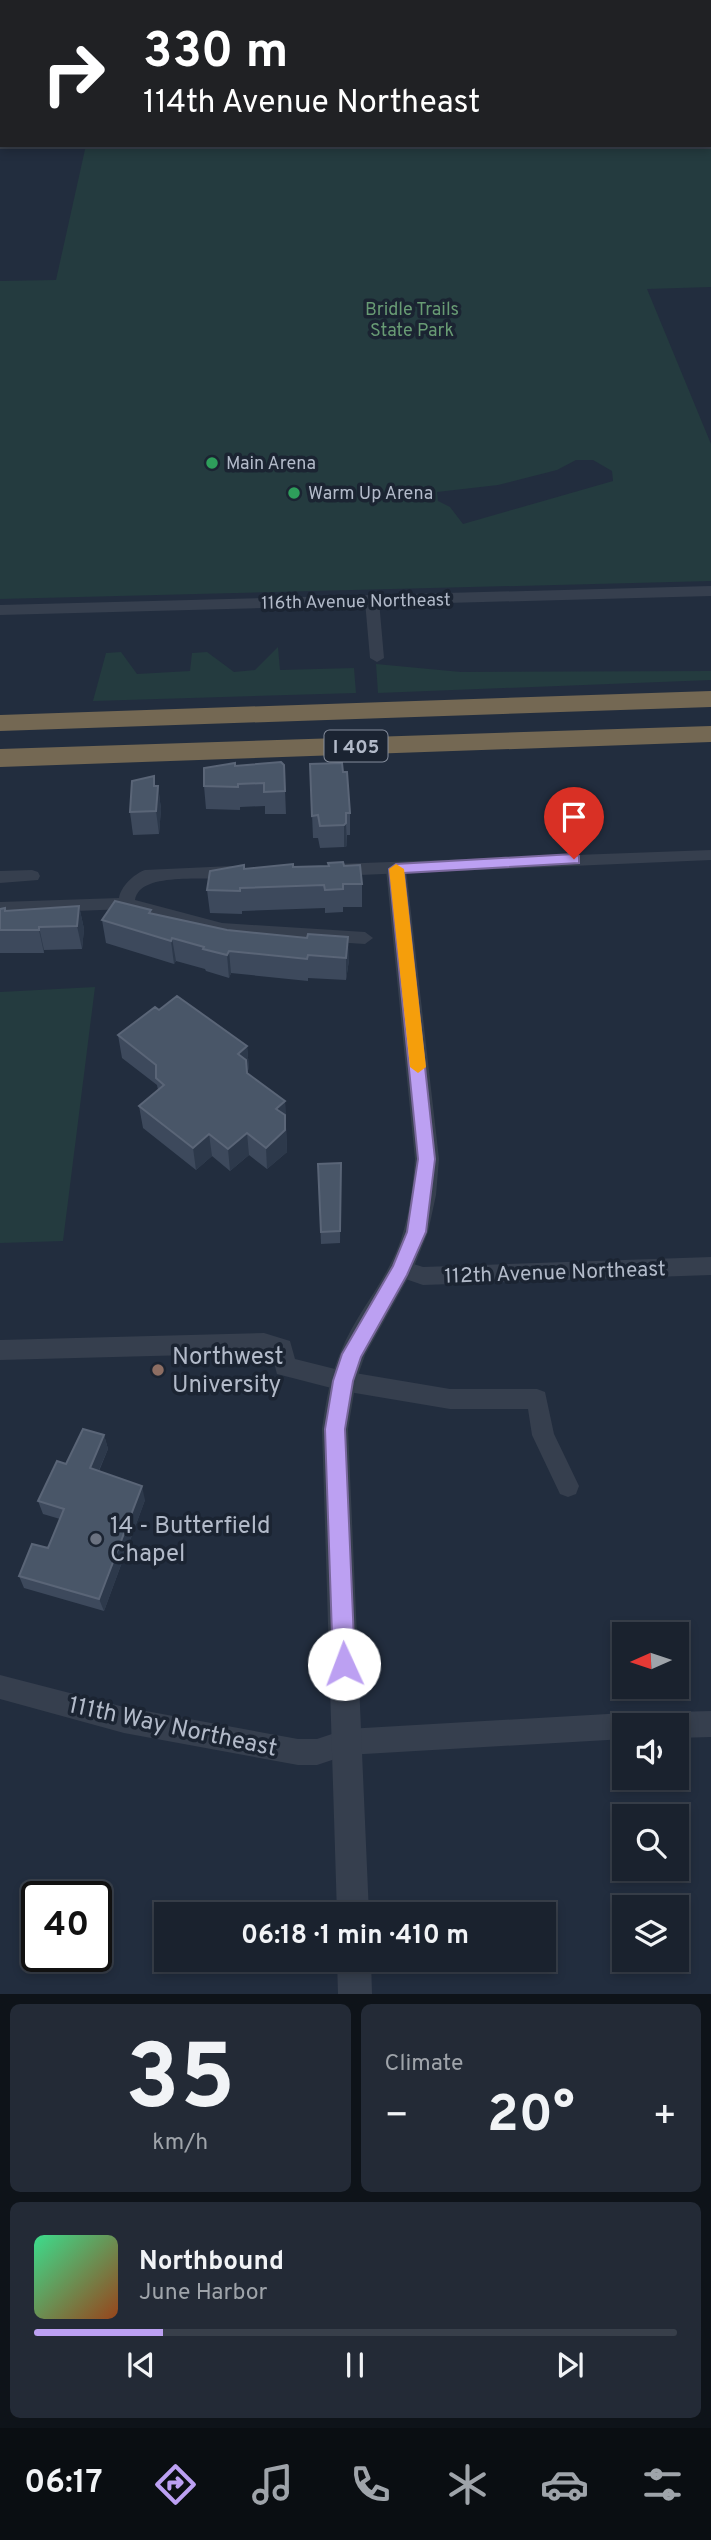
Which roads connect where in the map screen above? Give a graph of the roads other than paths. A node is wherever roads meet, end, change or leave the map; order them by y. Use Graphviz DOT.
graph roads {
  1 [pos="711,591"];
  2 [pos="372,601"];
  3 [pos="0,610"];
  4 [pos="377,658"];
  5 [pos="711,699"];
  6 [pos="0,723"];
  7 [pos="711,734"];
  8 [pos="0,758"];
  9 [pos="711,856"];
  10 [pos="396,869"];
  11 [pos="327,870"];
  12 [pos="249,872"];
  13 [pos="32,876"];
  14 [pos="0,877"];
  15 [pos="126,903"];
  16 [pos="0,908"];
  17 [pos="365,938"];
  18 [pos="711,1266"];
  19 [pos="401,1269"];
  20 [pos="0,1350"];
  21 [pos="343,1381"];
  22 [pos="568,1486"];
  23 [pos="0,1687"];
  24 [pos="711,1724"];
  25 [pos="689,1725"];
  26 [pos="612,1727"];
  27 [pos="347,1742"];
  28 [pos="353,1902"];
  29 [pos="354,1972"];
  30 [pos="355,1994"];
  1 -- 2 [label="street, 116th Avenue Northeast"];
  2 -- 3 [label="street, 116th Avenue Northeast"];
  2 -- 4 [label="street"];
  5 -- 6 [label="highway, I 405"];
  7 -- 8 [label="highway, I 405"];
  9 -- 10 [label="street"];
  10 -- 11 [label="street"];
  10 -- 19 [label="street"];
  12 -- 15 [label="street"];
  13 -- 14 [label="street"];
  15 -- 16 [label="street"];
  15 -- 17 [label="street"];
  18 -- 19 [label="street, 112th Avenue Northeast"];
  19 -- 21 [label="street"];
  20 -- 21 [label="street"];
  21 -- 22 [label="street"];
  21 -- 27 [label="street"];
  23 -- 27 [label="street, 111th Way Northeast"];
  24 -- 25 [label="street"];
  26 -- 27 [label="street, 111th Way Northeast"];
  27 -- 28 [label="street"];
  29 -- 30 [label="street"];
}
